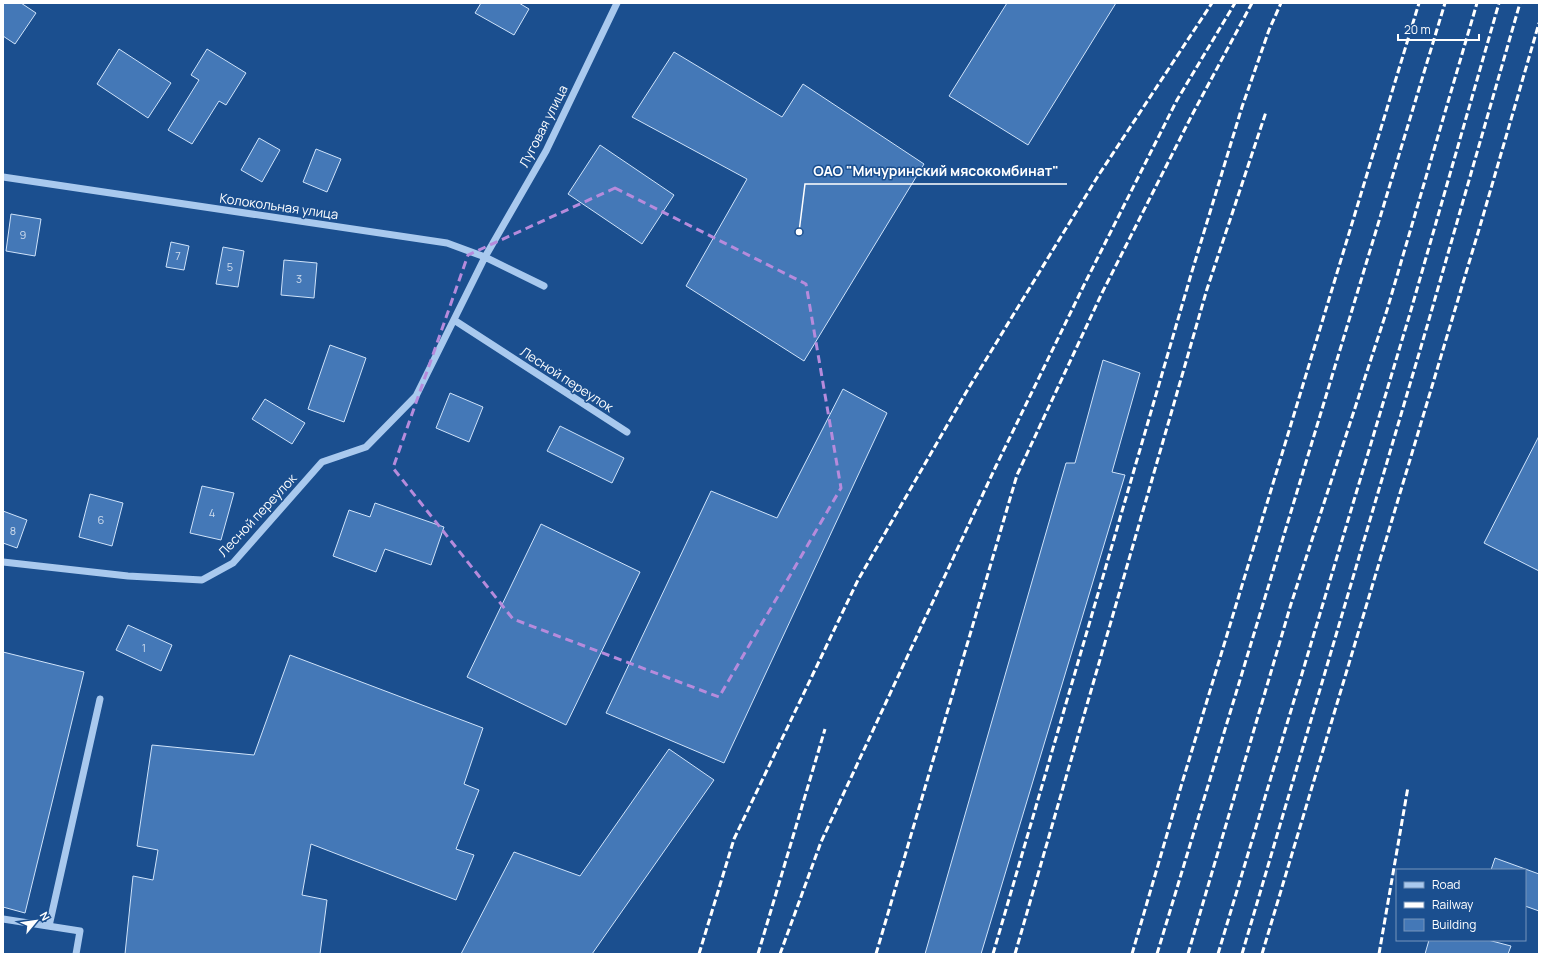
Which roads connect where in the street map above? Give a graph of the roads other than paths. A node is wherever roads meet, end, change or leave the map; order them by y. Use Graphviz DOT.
graph roads {
  1 [pos="617,3"];
  2 [pos="3,177"];
  3 [pos="485,257"];
  4 [pos="544,286"];
  5 [pos="454,320"];
  6 [pos="627,432"];
  7 [pos="3,562"];
  8 [pos="100,699"];
  9 [pos="3,919"];
  10 [pos="49,926"];
  11 [pos="76,954"];
  1 -- 3 [label="street, Луговая улица"];
  2 -- 3 [label="street, Колокольная улица"];
  3 -- 4 [label="street, Колокольная улица"];
  3 -- 5 [label="street, Лесной переулок"];
  5 -- 6 [label="street, Лесной переулок"];
  5 -- 7 [label="street, Лесной переулок"];
  8 -- 10 [label="street"];
  9 -- 10 [label="street"];
  10 -- 11 [label="street"];
}
